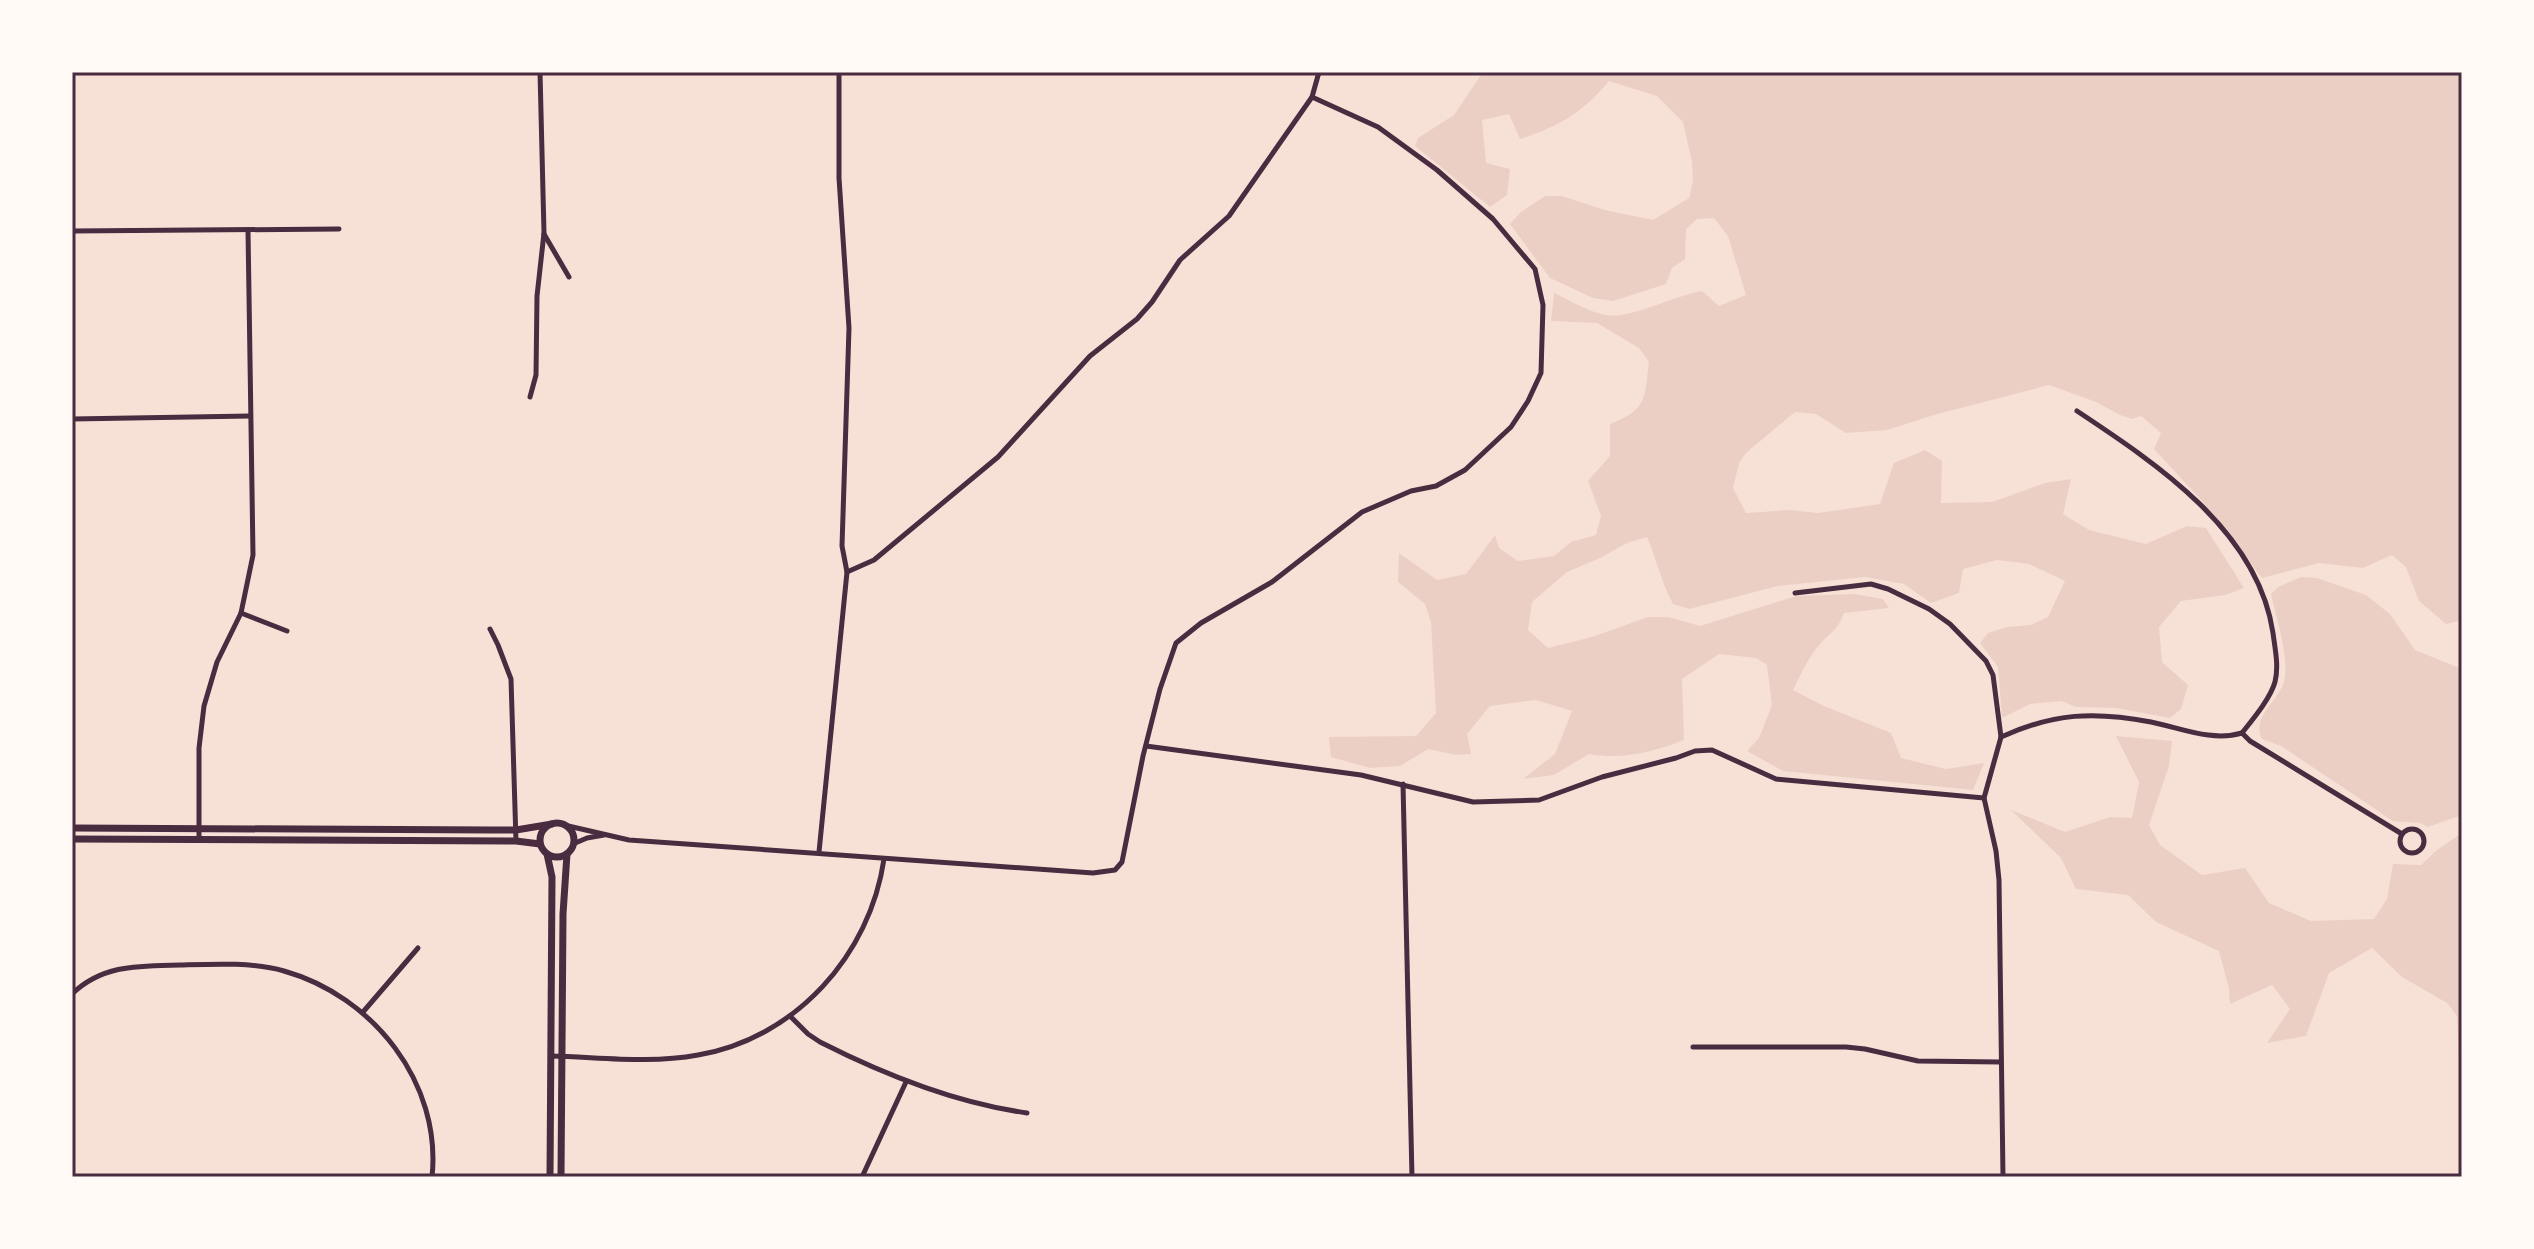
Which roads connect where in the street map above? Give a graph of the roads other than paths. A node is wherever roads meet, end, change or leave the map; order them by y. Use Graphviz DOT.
graph roads {
  1 [pos="540,72"];
  2 [pos="839,72"];
  3 [pos="1319,72"];
  4 [pos="1312,97"];
  5 [pos="339,229"];
  6 [pos="248,230"];
  7 [pos="72,231"];
  8 [pos="544,233"];
  9 [pos="569,277"];
  10 [pos="530,397"];
  11 [pos="2077,411"];
  12 [pos="250,416"];
  13 [pos="72,419"];
  14 [pos="847,572"];
  15 [pos="1795,593"];
  16 [pos="241,613"];
  17 [pos="490,629"];
  18 [pos="287,631"];
  19 [pos="2242,733"];
  20 [pos="2001,737"];
  21 [pos="1146,746"];
  22 [pos="1403,784"];
  23 [pos="1984,798"];
  24 [pos="552,824"];
  25 [pos="564,825"];
  26 [pos="72,828"];
  27 [pos="199,828"];
  28 [pos="516,830"];
  29 [pos="2402,834"];
  30 [pos="605,835"];
  31 [pos="72,839"];
  32 [pos="199,840"];
  33 [pos="516,841"];
  34 [pos="540,844"];
  35 [pos="573,844"];
  36 [pos="819,852"];
  37 [pos="547,854"];
  38 [pos="567,854"];
  39 [pos="884,859"];
  40 [pos="418,948"];
  41 [pos="72,994"];
  42 [pos="363,1012"];
  43 [pos="790,1016"];
  44 [pos="1693,1047"];
  45 [pos="551,1056"];
  46 [pos="562,1057"];
  47 [pos="2000,1062"];
  48 [pos="906,1082"];
  49 [pos="1027,1113"];
  50 [pos="432,1177"];
  51 [pos="550,1177"];
  52 [pos="561,1177"];
  53 [pos="862,1177"];
  54 [pos="1412,1177"];
  55 [pos="2003,1177"];
  1 -- 8 [label="street"];
  2 -- 14 [label="street"];
  3 -- 4 [label="street"];
  4 -- 14 [label="street"];
  4 -- 21 [label="street"];
  5 -- 6 [label="street"];
  6 -- 7 [label="street"];
  6 -- 12 [label="street"];
  8 -- 9 [label="street"];
  8 -- 10 [label="street"];
  11 -- 19 [label="street"];
  12 -- 13 [label="street"];
  12 -- 16 [label="street"];
  14 -- 36 [label="street"];
  15 -- 20 [label="street"];
  16 -- 18 [label="street"];
  16 -- 27 [label="street"];
  17 -- 28 [label="street"];
  19 -- 20 [label="street"];
  19 -- 29 [label="street"];
  20 -- 23 [label="street"];
  21 -- 22 [label="street"];
  21 -- 39 [label="street"];
  22 -- 23 [label="street"];
  22 -- 54 [label="street"];
  23 -- 47 [label="street"];
  24 -- 25 [label="street"];
  24 -- 28 [label="street"];
  24 -- 34 [label="street"];
  25 -- 30 [label="street"];
  25 -- 35 [label="street"];
  26 -- 27 [label="street"];
  27 -- 28 [label="street"];
  27 -- 32 [label="street"];
  28 -- 33 [label="street"];
  29 -- 29 [label="street"];
  30 -- 35 [label="street"];
  30 -- 36 [label="street"];
  31 -- 32 [label="street"];
  32 -- 33 [label="street"];
  33 -- 34 [label="street"];
  34 -- 37 [label="street"];
  35 -- 38 [label="street"];
  36 -- 39 [label="street"];
  37 -- 38 [label="street"];
  37 -- 45 [label="street"];
  38 -- 46 [label="street"];
  39 -- 43 [label="street"];
  40 -- 42 [label="street"];
  41 -- 42 [label="street"];
  42 -- 50 [label="street"];
  43 -- 46 [label="street"];
  43 -- 48 [label="street"];
  44 -- 47 [label="street"];
  45 -- 46 [label="street"];
  45 -- 51 [label="street"];
  46 -- 52 [label="street"];
  47 -- 55 [label="street"];
  48 -- 49 [label="street"];
  48 -- 53 [label="street"];
}
